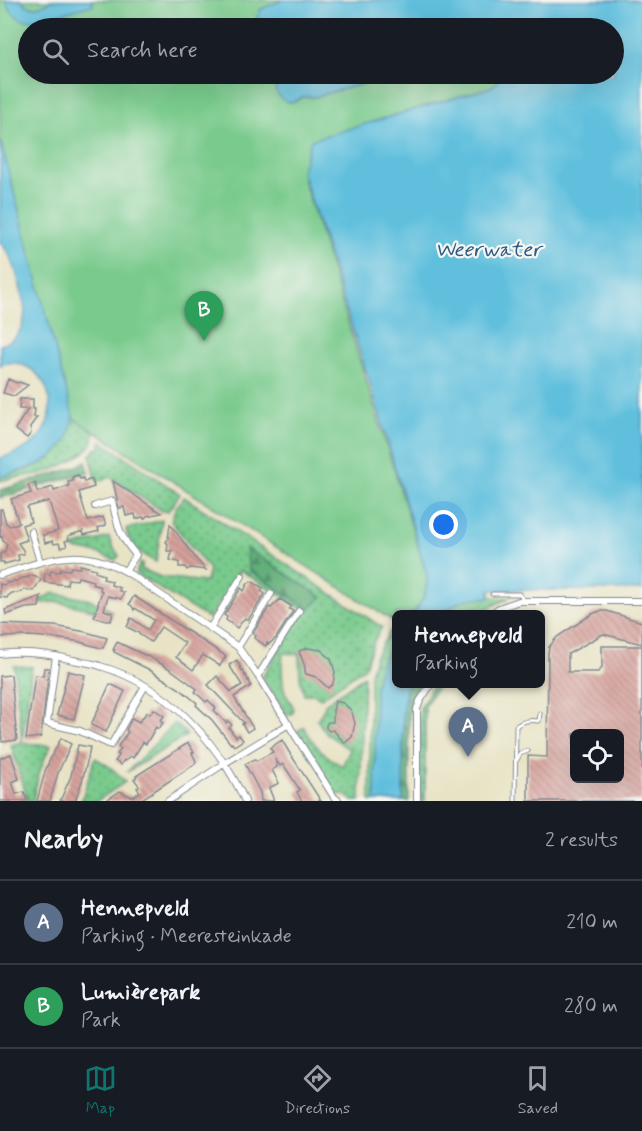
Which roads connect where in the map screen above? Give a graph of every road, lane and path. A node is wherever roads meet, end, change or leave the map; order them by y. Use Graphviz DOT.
graph roads {
  1 [pos="95,506"];
  2 [pos="31,531"];
  3 [pos="40,562"];
  4 [pos="125,571"];
  5 [pos="0,575"];
  6 [pos="242,576"];
  7 [pos="271,594"];
  8 [pos="492,594"];
  9 [pos="642,601"];
  10 [pos="525,602"];
  11 [pos="497,610"];
  12 [pos="299,611"];
  13 [pos="210,628"];
  14 [pos="238,648"];
  15 [pos="0,654"];
  16 [pos="56,656"];
  17 [pos="258,676"];
  18 [pos="145,686"];
  19 [pos="428,688"];
  20 [pos="540,712"];
  21 [pos="289,724"];
  22 [pos="528,751"];
  23 [pos="225,763"];
  24 [pos="516,764"];
  25 [pos="168,801"];
  26 [pos="245,801"];
  27 [pos="339,801"];
  28 [pos="417,801"];
  29 [pos="515,801"];
  1 -- 4 [label="street"];
  2 -- 3 [label="street"];
  3 -- 4 [label="street"];
  3 -- 5 [label="street"];
  4 -- 13 [label="street"];
  6 -- 13 [label="street"];
  7 -- 14 [label="street"];
  8 -- 10 [label="lane"];
  9 -- 10 [label="street"];
  10 -- 11 [label="street"];
  12 -- 17 [label="street"];
  13 -- 14 [label="street"];
  14 -- 17 [label="street"];
  15 -- 16 [label="street"];
  16 -- 18 [label="street"];
  16 -- 18 [label="street"];
  17 -- 21 [label="street"];
  18 -- 23 [label="street"];
  19 -- 28 [label="street"];
  20 -- 24 [label="lane"];
  21 -- 23 [label="street"];
  21 -- 27 [label="street"];
  22 -- 24 [label="lane"];
  23 -- 25 [label="street"];
  23 -- 26 [label="street"];
  24 -- 29 [label="lane"];
}
